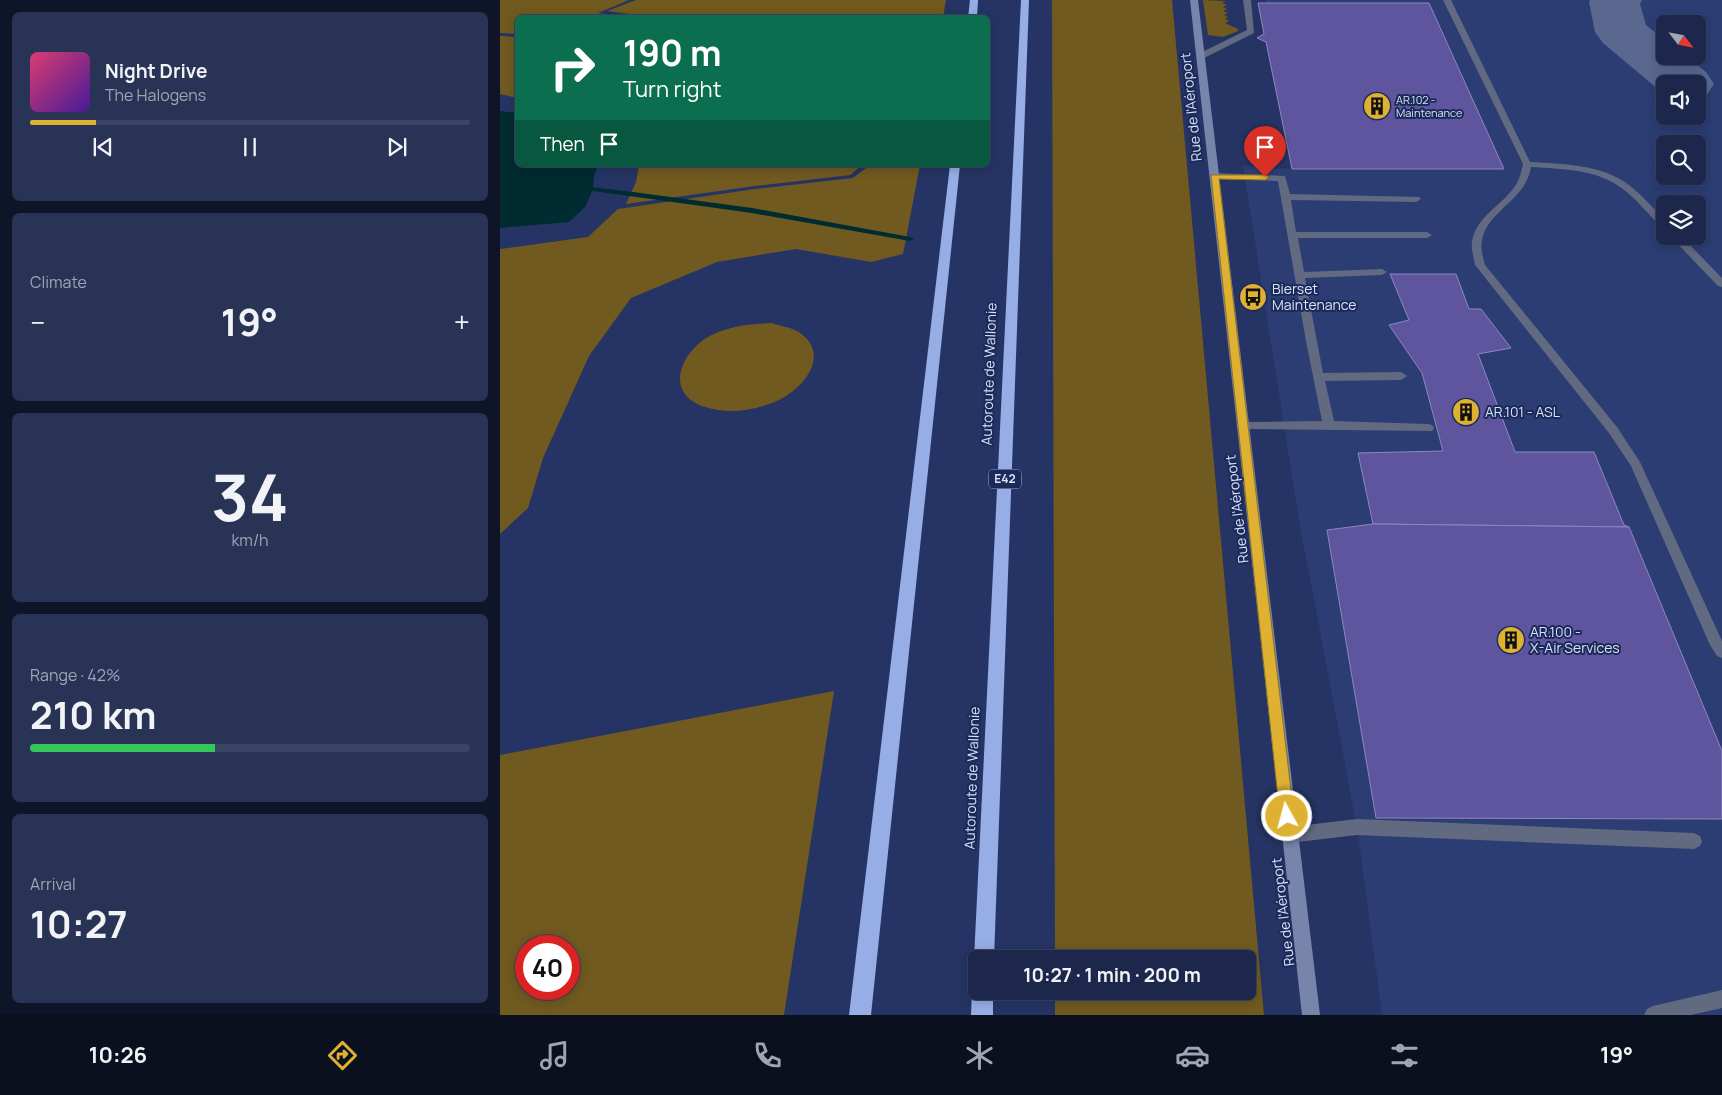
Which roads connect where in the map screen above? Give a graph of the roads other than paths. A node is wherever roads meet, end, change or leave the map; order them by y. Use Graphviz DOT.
graph roads {
  1 [pos="974,0"];
  2 [pos="1025,0"];
  3 [pos="1194,0"];
  4 [pos="1247,0"];
  5 [pos="1447,0"];
  6 [pos="972,15"];
  7 [pos="1201,56"];
  8 [pos="1527,164"];
  9 [pos="955,167"];
  10 [pos="1214,176"];
  11 [pos="1286,198"];
  12 [pos="1416,199"];
  13 [pos="1656,217"];
  14 [pos="1292,235"];
  15 [pos="1427,235"];
  16 [pos="1684,245"];
  17 [pos="1382,272"];
  18 [pos="1300,275"];
  19 [pos="1722,284"];
  20 [pos="1401,376"];
  21 [pos="1319,377"];
  22 [pos="1329,425"];
  23 [pos="1242,426"];
  24 [pos="1428,428"];
  25 [pos="1722,652"];
  26 [pos="1289,835"];
  27 [pos="1694,842"];
  28 [pos="984,950"];
  29 [pos="1722,999"];
  30 [pos="983,1000"];
  31 [pos="860,1015"];
  32 [pos="982,1015"];
  33 [pos="1311,1015"];
  34 [pos="1653,1015"];
  1 -- 6 [label="highway"];
  2 -- 28 [label="highway, Autoroute de Wallonie / E42"];
  3 -- 7 [label="street, Rue de l'Aéroport"];
  4 -- 7 [label="lane"];
  5 -- 8 [label="lane"];
  7 -- 10 [label="street, Rue de l'Aéroport"];
  8 -- 13 [label="lane"];
  8 -- 25 [label="lane"];
  9 -- 31 [label="highway"];
  10 -- 11 [label="lane"];
  10 -- 23 [label="street, Rue de l'Aéroport"];
  11 -- 12 [label="lane"];
  11 -- 14 [label="lane"];
  14 -- 15 [label="lane"];
  14 -- 18 [label="lane"];
  16 -- 19 [label="lane"];
  17 -- 18 [label="lane"];
  18 -- 21 [label="lane"];
  20 -- 21 [label="lane"];
  21 -- 22 [label="lane"];
  22 -- 23 [label="lane"];
  22 -- 24 [label="lane"];
  23 -- 26 [label="street, Rue de l'Aéroport"];
  26 -- 27 [label="lane"];
  26 -- 33 [label="street, Rue de l'Aéroport"];
  29 -- 34 [label="lane"];
  30 -- 32 [label="highway"];
}
